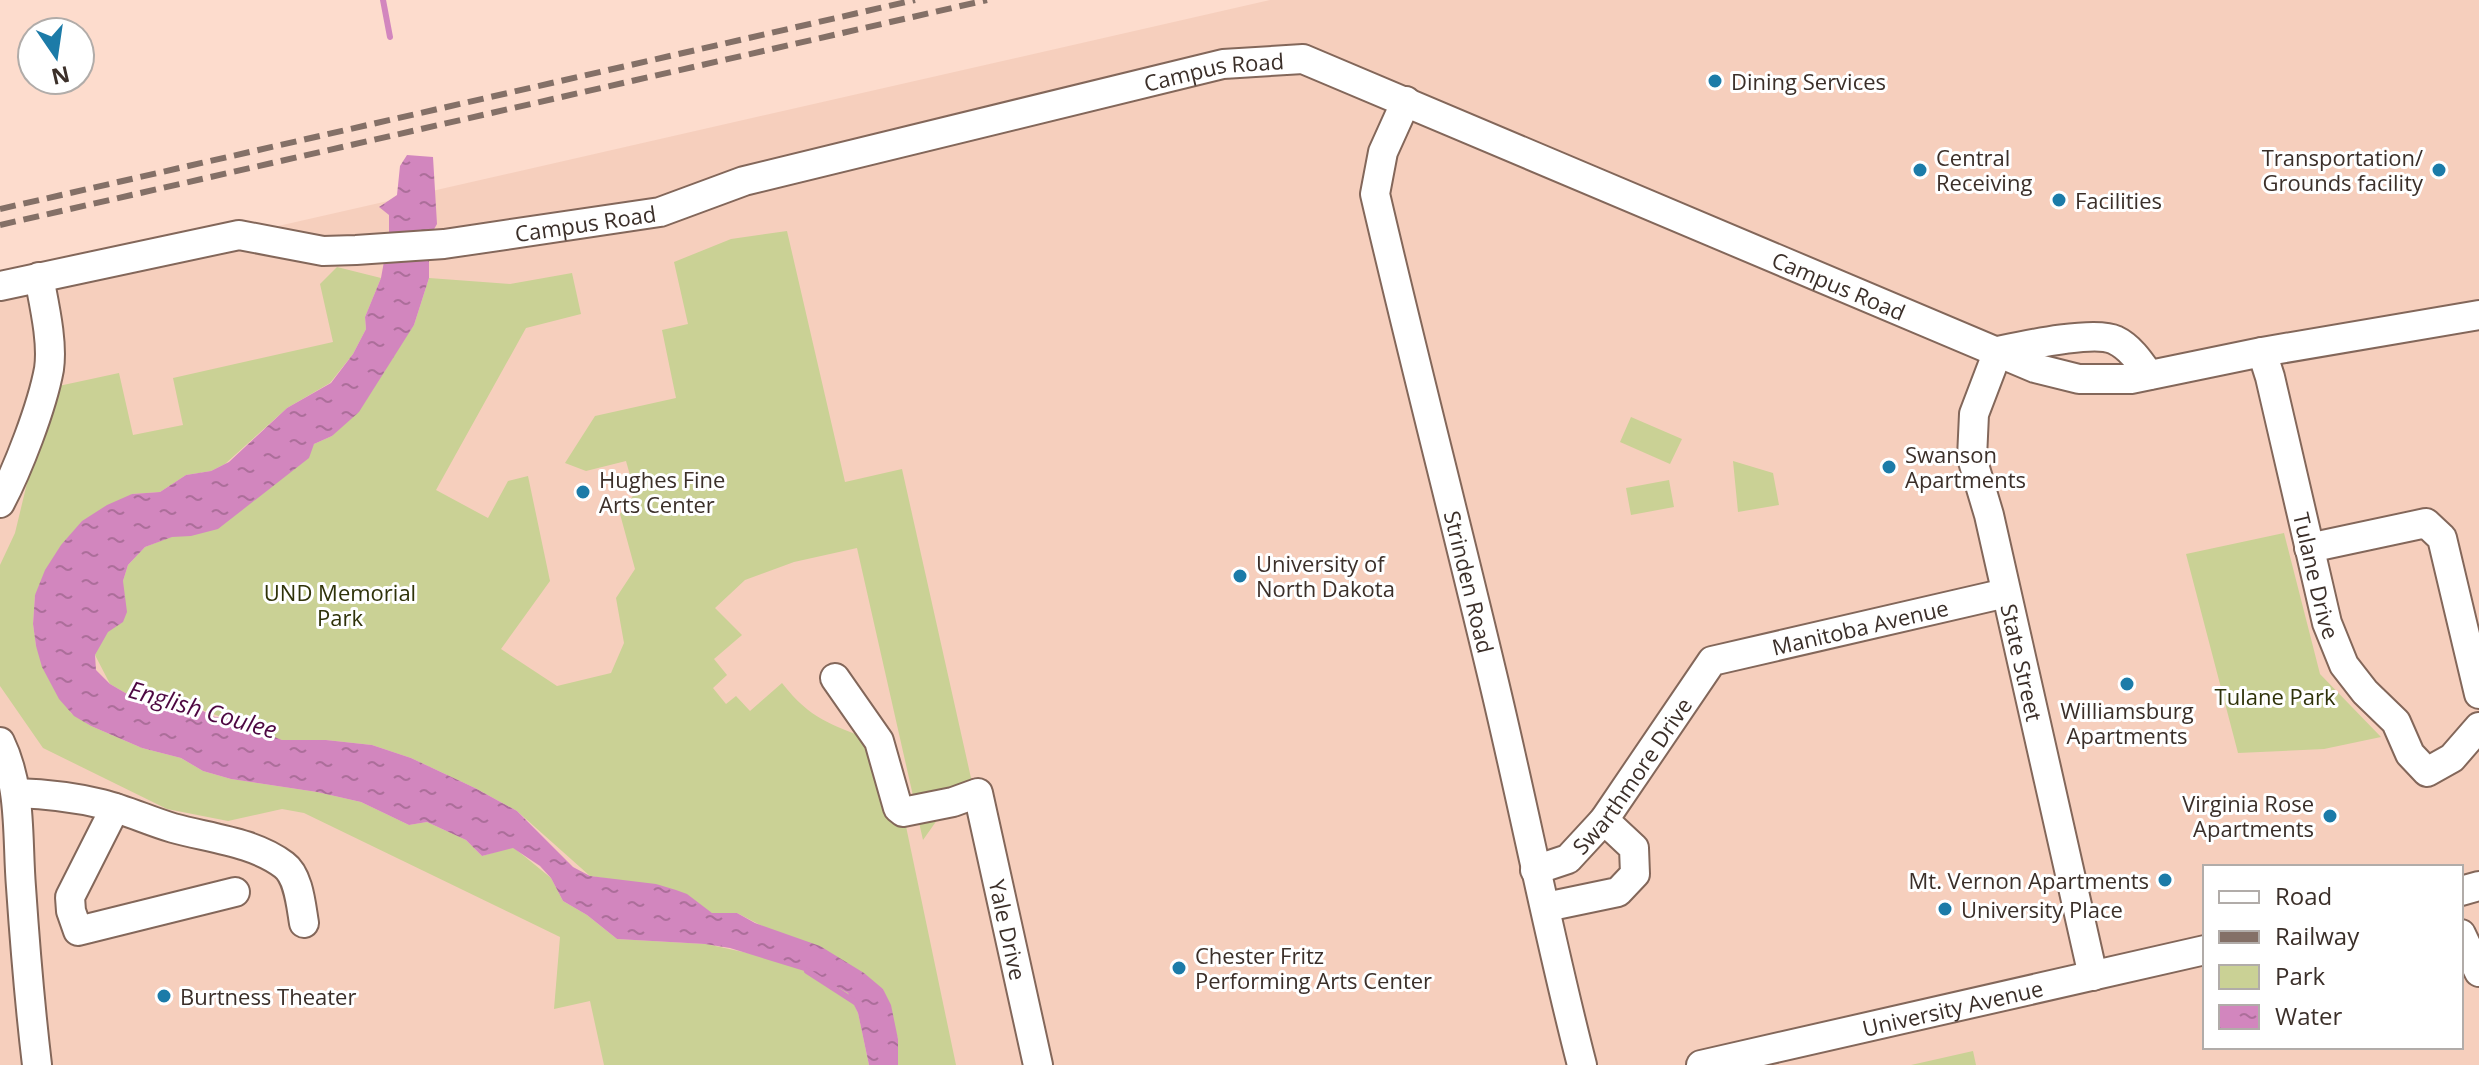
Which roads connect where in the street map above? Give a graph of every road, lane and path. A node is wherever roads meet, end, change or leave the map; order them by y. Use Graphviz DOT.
graph roads {
  1 [pos="1406,101"];
  2 [pos="39,277"];
  3 [pos="0,286"];
  4 [pos="2479,315"];
  5 [pos="1998,351"];
  6 [pos="2262,352"];
  7 [pos="2149,375"];
  8 [pos="0,503"];
  9 [pos="2309,548"];
  10 [pos="2006,593"];
  11 [pos="1712,661"];
  12 [pos="835,678"];
  13 [pos="2479,694"];
  14 [pos="2479,727"];
  15 [pos="0,742"];
  16 [pos="16,793"];
  17 [pos="115,808"];
  18 [pos="1604,820"];
  19 [pos="1535,870"];
  20 [pos="235,892"];
  21 [pos="1546,907"];
  22 [pos="304,923"];
  23 [pos="2463,938"];
  24 [pos="2203,950"];
  25 [pos="2479,972"];
  26 [pos="2093,976"];
  27 [pos="37,1065"];
  28 [pos="1038,1065"];
  29 [pos="1582,1065"];
  30 [pos="1705,1065"];
  1 -- 2 [label="street, Campus Road"];
  1 -- 5 [label="street, Campus Road"];
  1 -- 19 [label="street, Strinden Road"];
  2 -- 3 [label="street, Campus Road"];
  2 -- 8 [label="street"];
  4 -- 6 [label="street, Campus Road"];
  5 -- 7 [label="street, Campus Road"];
  5 -- 7 [label="street"];
  5 -- 10 [label="street, State Street"];
  6 -- 7 [label="street, Campus Road"];
  6 -- 9 [label="street, Tulane Drive"];
  9 -- 13 [label="street"];
  9 -- 14 [label="street, Tulane Drive"];
  10 -- 11 [label="street, Manitoba Avenue"];
  10 -- 26 [label="street, State Street"];
  11 -- 18 [label="street, Swarthmore Drive"];
  12 -- 28 [label="street, Yale Drive"];
  15 -- 16 [label="street"];
  16 -- 17 [label="street"];
  16 -- 27 [label="street"];
  17 -- 20 [label="street"];
  17 -- 22 [label="street"];
  18 -- 19 [label="street, Swarthmore Drive"];
  18 -- 21 [label="street"];
  19 -- 21 [label="street, Strinden Road"];
  21 -- 29 [label="street, Strinden Road"];
  23 -- 25 [label="street"];
  24 -- 26 [label="street, University Avenue"];
  26 -- 30 [label="street, University Avenue"];
}
